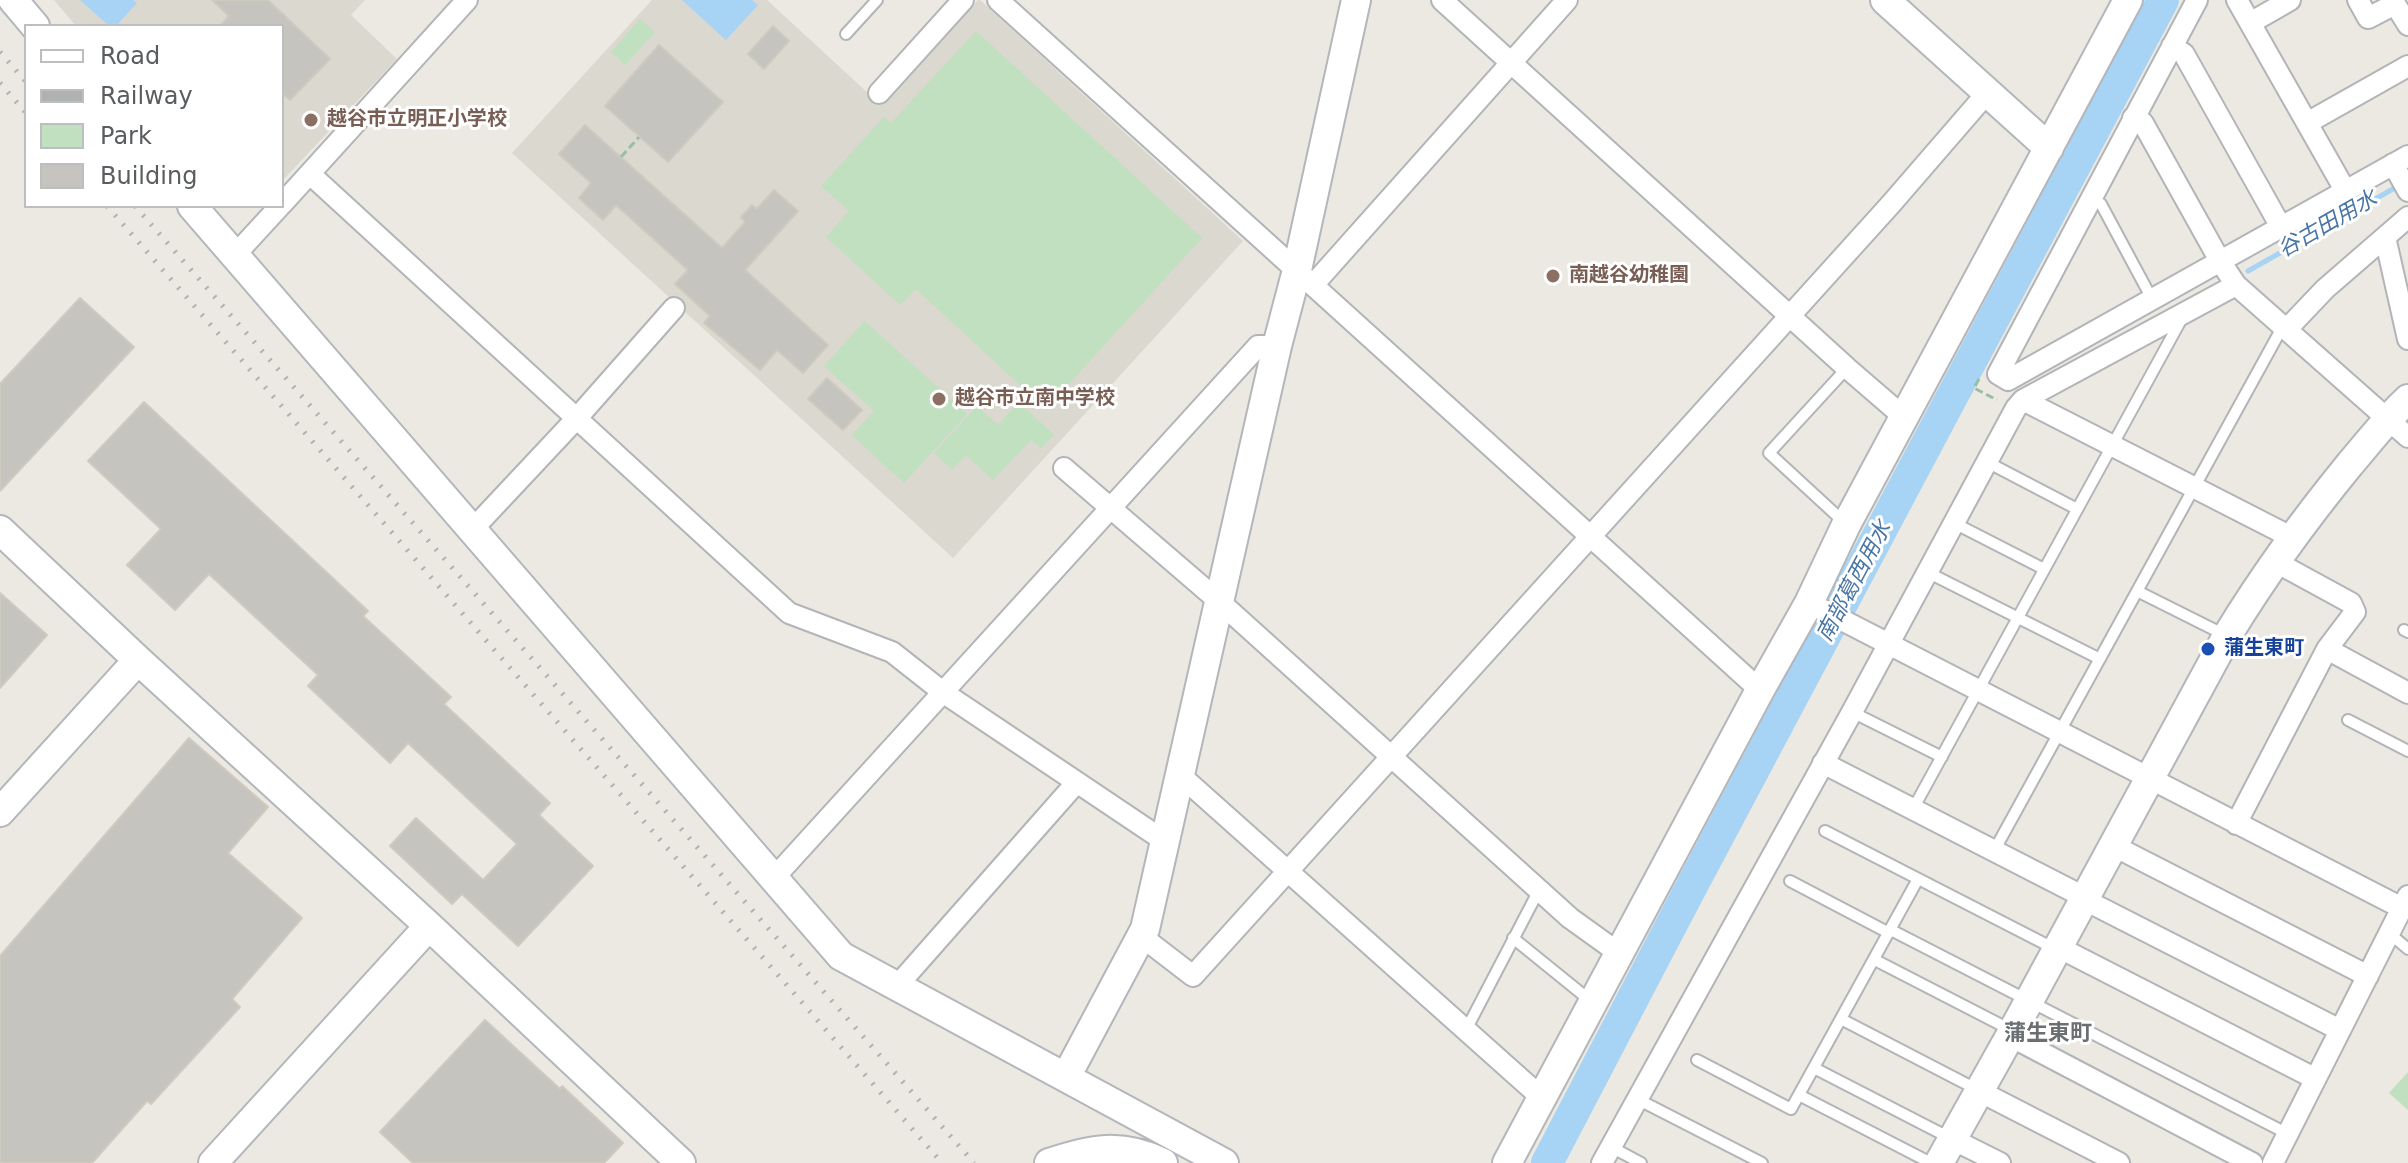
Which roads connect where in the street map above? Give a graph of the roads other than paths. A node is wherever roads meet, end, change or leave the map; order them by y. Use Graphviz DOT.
graph roads {
  1 [pos="467,0"];
  2 [pos="877,0"];
  3 [pos="963,0"];
  4 [pos="998,0"];
  5 [pos="1356,0"];
  6 [pos="1442,0"];
  7 [pos="1567,0"];
  8 [pos="1885,0"];
  9 [pos="2128,0"];
  10 [pos="2197,0"];
  11 [pos="2237,0"];
  12 [pos="2290,0"];
  13 [pos="2358,0"];
  14 [pos="2250,23"];
  15 [pos="2408,25"];
  16 [pos="846,34"];
  17 [pos="2172,46"];
  18 [pos="1511,61"];
  19 [pos="2408,66"];
  20 [pos="879,93"];
  21 [pos="1987,93"];
  22 [pos="2133,118"];
  23 [pos="2307,123"];
  24 [pos="2049,148"];
  25 [pos="2400,160"];
  26 [pos="310,174"];
  27 [pos="2345,190"];
  28 [pos="2408,191"];
  29 [pos="2090,197"];
  30 [pos="284,202"];
  31 [pos="194,208"];
  32 [pos="278,208"];
  33 [pos="2408,217"];
  34 [pos="2281,227"];
  35 [pos="2385,237"];
  36 [pos="235,255"];
  37 [pos="2220,261"];
  38 [pos="1305,278"];
  39 [pos="2236,285"];
  40 [pos="2152,299"];
  41 [pos="674,308"];
  42 [pos="2185,311"];
  43 [pos="1789,316"];
  44 [pos="2285,328"];
  45 [pos="2408,339"];
  46 [pos="1277,346"];
  47 [pos="1847,368"];
  48 [pos="2408,399"];
  49 [pos="2023,400"];
  50 [pos="577,418"];
  51 [pos="1905,418"];
  52 [pos="2398,428"];
  53 [pos="2112,446"];
  54 [pos="1986,462"];
  55 [pos="1064,468"];
  56 [pos="2194,488"];
  57 [pos="1113,508"];
  58 [pos="2077,509"];
  59 [pos="1954,523"];
  60 [pos="1846,525"];
  61 [pos="0,530"];
  62 [pos="471,531"];
  63 [pos="1589,536"];
  64 [pos="2291,537"];
  65 [pos="2274,561"];
  66 [pos="2044,569"];
  67 [pos="1927,572"];
  68 [pos="2137,591"];
  69 [pos="1221,603"];
  70 [pos="1814,605"];
  71 [pos="2018,617"];
  72 [pos="2227,636"];
  73 [pos="1888,644"];
  74 [pos="2327,649"];
  75 [pos="2100,659"];
  76 [pos="138,660"];
  77 [pos="1760,690"];
  78 [pos="1978,690"];
  79 [pos="944,693"];
  80 [pos="2408,693"];
  81 [pos="1852,712"];
  82 [pos="2348,720"];
  83 [pos="2059,732"];
  84 [pos="2408,751"];
  85 [pos="1390,757"];
  86 [pos="1942,757"];
  87 [pos="1823,763"];
  88 [pos="1180,775"];
  89 [pos="2151,778"];
  90 [pos="1077,782"];
  91 [pos="1913,809"];
  92 [pos="0,812"];
  93 [pos="2236,824"];
  94 [pos="1825,831"];
  95 [pos="1166,842"];
  96 [pos="2112,845"];
  97 [pos="1994,851"];
  98 [pos="1287,871"];
  99 [pos="773,879"];
  100 [pos="1918,879"];
  101 [pos="1790,881"];
  102 [pos="1539,890"];
  103 [pos="2084,898"];
  104 [pos="2405,902"];
  105 [pos="429,926"];
  106 [pos="1890,932"];
  107 [pos="2389,933"];
  108 [pos="1141,936"];
  109 [pos="1513,938"];
  110 [pos="2057,948"];
  111 [pos="2408,949"];
  112 [pos="1620,954"];
  113 [pos="1875,960"];
  114 [pos="2368,976"];
  115 [pos="897,986"];
  116 [pos="2028,1001"];
  117 [pos="1594,1003"];
  118 [pos="1841,1019"];
  119 [pos="1466,1030"];
  120 [pos="2340,1030"];
  121 [pos="2011,1034"];
  122 [pos="1697,1060"];
  123 [pos="1814,1068"];
  124 [pos="1066,1077"];
  125 [pos="2314,1078"];
  126 [pos="1979,1091"];
  127 [pos="1799,1095"];
  128 [pos="1542,1098"];
  129 [pos="1643,1102"];
  130 [pos="2288,1134"];
  131 [pos="1945,1151"];
  132 [pos="2081,1154"];
  133 [pos="1606,1155"];
  134 [pos="213,1163"];
  135 [pos="681,1163"];
  136 [pos="1049,1163"];
  137 [pos="1163,1163"];
  138 [pos="1224,1163"];
  139 [pos="1507,1163"];
  140 [pos="1641,1163"];
  141 [pos="1762,1163"];
  142 [pos="1931,1163"];
  143 [pos="2000,1163"];
  144 [pos="2119,1163"];
  145 [pos="2252,1163"];
  146 [pos="2273,1163"];
  1 -- 26 [label="street"];
  2 -- 16 [label="lane"];
  3 -- 20 [label="street"];
  4 -- 38 [label="street"];
  5 -- 38 [label="street"];
  6 -- 18 [label="street"];
  7 -- 18 [label="street"];
  8 -- 21 [label="street"];
  9 -- 24 [label="street"];
  10 -- 17 [label="street"];
  11 -- 14 [label="street"];
  12 -- 14 [label="street"];
  13 -- 15 [label="street"];
  14 -- 23 [label="street"];
  17 -- 22 [label="street"];
  17 -- 34 [label="street"];
  18 -- 38 [label="street"];
  18 -- 43 [label="street"];
  19 -- 23 [label="street"];
  21 -- 24 [label="street"];
  21 -- 43 [label="street"];
  22 -- 29 [label="street"];
  22 -- 37 [label="street"];
  23 -- 27 [label="street"];
  24 -- 51 [label="street"];
  25 -- 27 [label="street"];
  25 -- 28 [label="street"];
  26 -- 30 [label="street"];
  26 -- 50 [label="street"];
  27 -- 34 [label="street"];
  29 -- 40 [label="lane"];
  29 -- 40 [label="street"];
  31 -- 36 [label="street"];
  32 -- 36 [label="street"];
  33 -- 35 [label="street"];
  34 -- 37 [label="street"];
  35 -- 44 [label="street"];
  35 -- 45 [label="street"];
  36 -- 62 [label="street"];
  37 -- 39 [label="street"];
  37 -- 40 [label="street"];
  38 -- 46 [label="street"];
  38 -- 63 [label="street"];
  39 -- 42 [label="street"];
  39 -- 44 [label="street"];
  41 -- 50 [label="street"];
  42 -- 49 [label="street"];
  42 -- 53 [label="lane"];
  43 -- 47 [label="street"];
  43 -- 63 [label="street"];
  44 -- 52 [label="street"];
  44 -- 56 [label="lane"];
  46 -- 57 [label="street"];
  46 -- 69 [label="street"];
  47 -- 51 [label="street"];
  47 -- 60 [label="lane"];
  48 -- 52 [label="street"];
  49 -- 53 [label="street"];
  49 -- 54 [label="street"];
  50 -- 62 [label="street"];
  50 -- 79 [label="street"];
  51 -- 60 [label="street"];
  52 -- 64 [label="street"];
  53 -- 56 [label="street"];
  53 -- 58 [label="lane"];
  54 -- 58 [label="lane"];
  54 -- 59 [label="street"];
  55 -- 57 [label="street"];
  56 -- 64 [label="street"];
  56 -- 68 [label="lane"];
  57 -- 69 [label="street"];
  57 -- 79 [label="street"];
  58 -- 66 [label="lane"];
  59 -- 66 [label="lane"];
  59 -- 67 [label="street"];
  60 -- 70 [label="street"];
  61 -- 76 [label="street"];
  62 -- 99 [label="street"];
  63 -- 77 [label="street"];
  63 -- 85 [label="street"];
  64 -- 65 [label="street"];
  65 -- 72 [label="street"];
  65 -- 74 [label="street"];
  66 -- 71 [label="lane"];
  67 -- 71 [label="lane"];
  67 -- 73 [label="street"];
  68 -- 72 [label="lane"];
  68 -- 75 [label="lane"];
  69 -- 85 [label="street"];
  69 -- 88 [label="street"];
  70 -- 73 [label="street"];
  70 -- 77 [label="street"];
  71 -- 75 [label="lane"];
  71 -- 78 [label="lane"];
  72 -- 89 [label="street"];
  73 -- 78 [label="street"];
  73 -- 81 [label="street"];
  74 -- 80 [label="street"];
  74 -- 93 [label="street"];
  75 -- 83 [label="lane"];
  76 -- 92 [label="street"];
  76 -- 105 [label="street"];
  77 -- 112 [label="street"];
  78 -- 83 [label="street"];
  78 -- 86 [label="lane"];
  79 -- 90 [label="street"];
  79 -- 99 [label="street"];
  81 -- 86 [label="lane"];
  81 -- 87 [label="street"];
  82 -- 84 [label="lane"];
  83 -- 89 [label="street"];
  83 -- 97 [label="lane"];
  85 -- 98 [label="street"];
  85 -- 102 [label="street"];
  86 -- 91 [label="lane"];
  87 -- 91 [label="street"];
  87 -- 133 [label="street"];
  88 -- 95 [label="street"];
  88 -- 98 [label="street"];
  89 -- 93 [label="street"];
  89 -- 96 [label="street"];
  90 -- 95 [label="street"];
  90 -- 115 [label="street"];
  91 -- 97 [label="street"];
  93 -- 104 [label="street"];
  94 -- 100 [label="lane"];
  95 -- 108 [label="street"];
  96 -- 103 [label="street"];
  96 -- 114 [label="street"];
  97 -- 103 [label="street"];
  98 -- 108 [label="street"];
  98 -- 119 [label="street"];
  99 -- 115 [label="street"];
  100 -- 106 [label="lane"];
  100 -- 110 [label="lane"];
  101 -- 106 [label="lane"];
  102 -- 109 [label="lane"];
  102 -- 112 [label="street"];
  103 -- 110 [label="street"];
  103 -- 120 [label="street"];
  104 -- 107 [label="street"];
  105 -- 134 [label="street"];
  105 -- 135 [label="street"];
  106 -- 113 [label="lane"];
  106 -- 116 [label="lane"];
  107 -- 111 [label="lane"];
  107 -- 114 [label="street"];
  108 -- 124 [label="street"];
  109 -- 117 [label="lane"];
  109 -- 119 [label="lane"];
  110 -- 116 [label="street"];
  110 -- 125 [label="street"];
  112 -- 117 [label="street"];
  113 -- 118 [label="lane"];
  113 -- 121 [label="lane"];
  114 -- 120 [label="street"];
  115 -- 124 [label="street"];
  116 -- 121 [label="street"];
  116 -- 130 [label="lane"];
  117 -- 128 [label="street"];
  118 -- 123 [label="lane"];
  118 -- 126 [label="lane"];
  119 -- 128 [label="street"];
  120 -- 125 [label="street"];
  121 -- 126 [label="street"];
  121 -- 145 [label="street"];
  122 -- 127 [label="lane"];
  123 -- 127 [label="lane"];
  123 -- 131 [label="lane"];
  124 -- 138 [label="street"];
  125 -- 130 [label="street"];
  126 -- 131 [label="street"];
  126 -- 132 [label="street"];
  127 -- 142 [label="lane"];
  128 -- 139 [label="street"];
  129 -- 141 [label="lane"];
  130 -- 146 [label="street"];
  131 -- 143 [label="street"];
  132 -- 144 [label="street"];
  133 -- 140 [label="lane"];
  136 -- 137 [label="street"];
}
